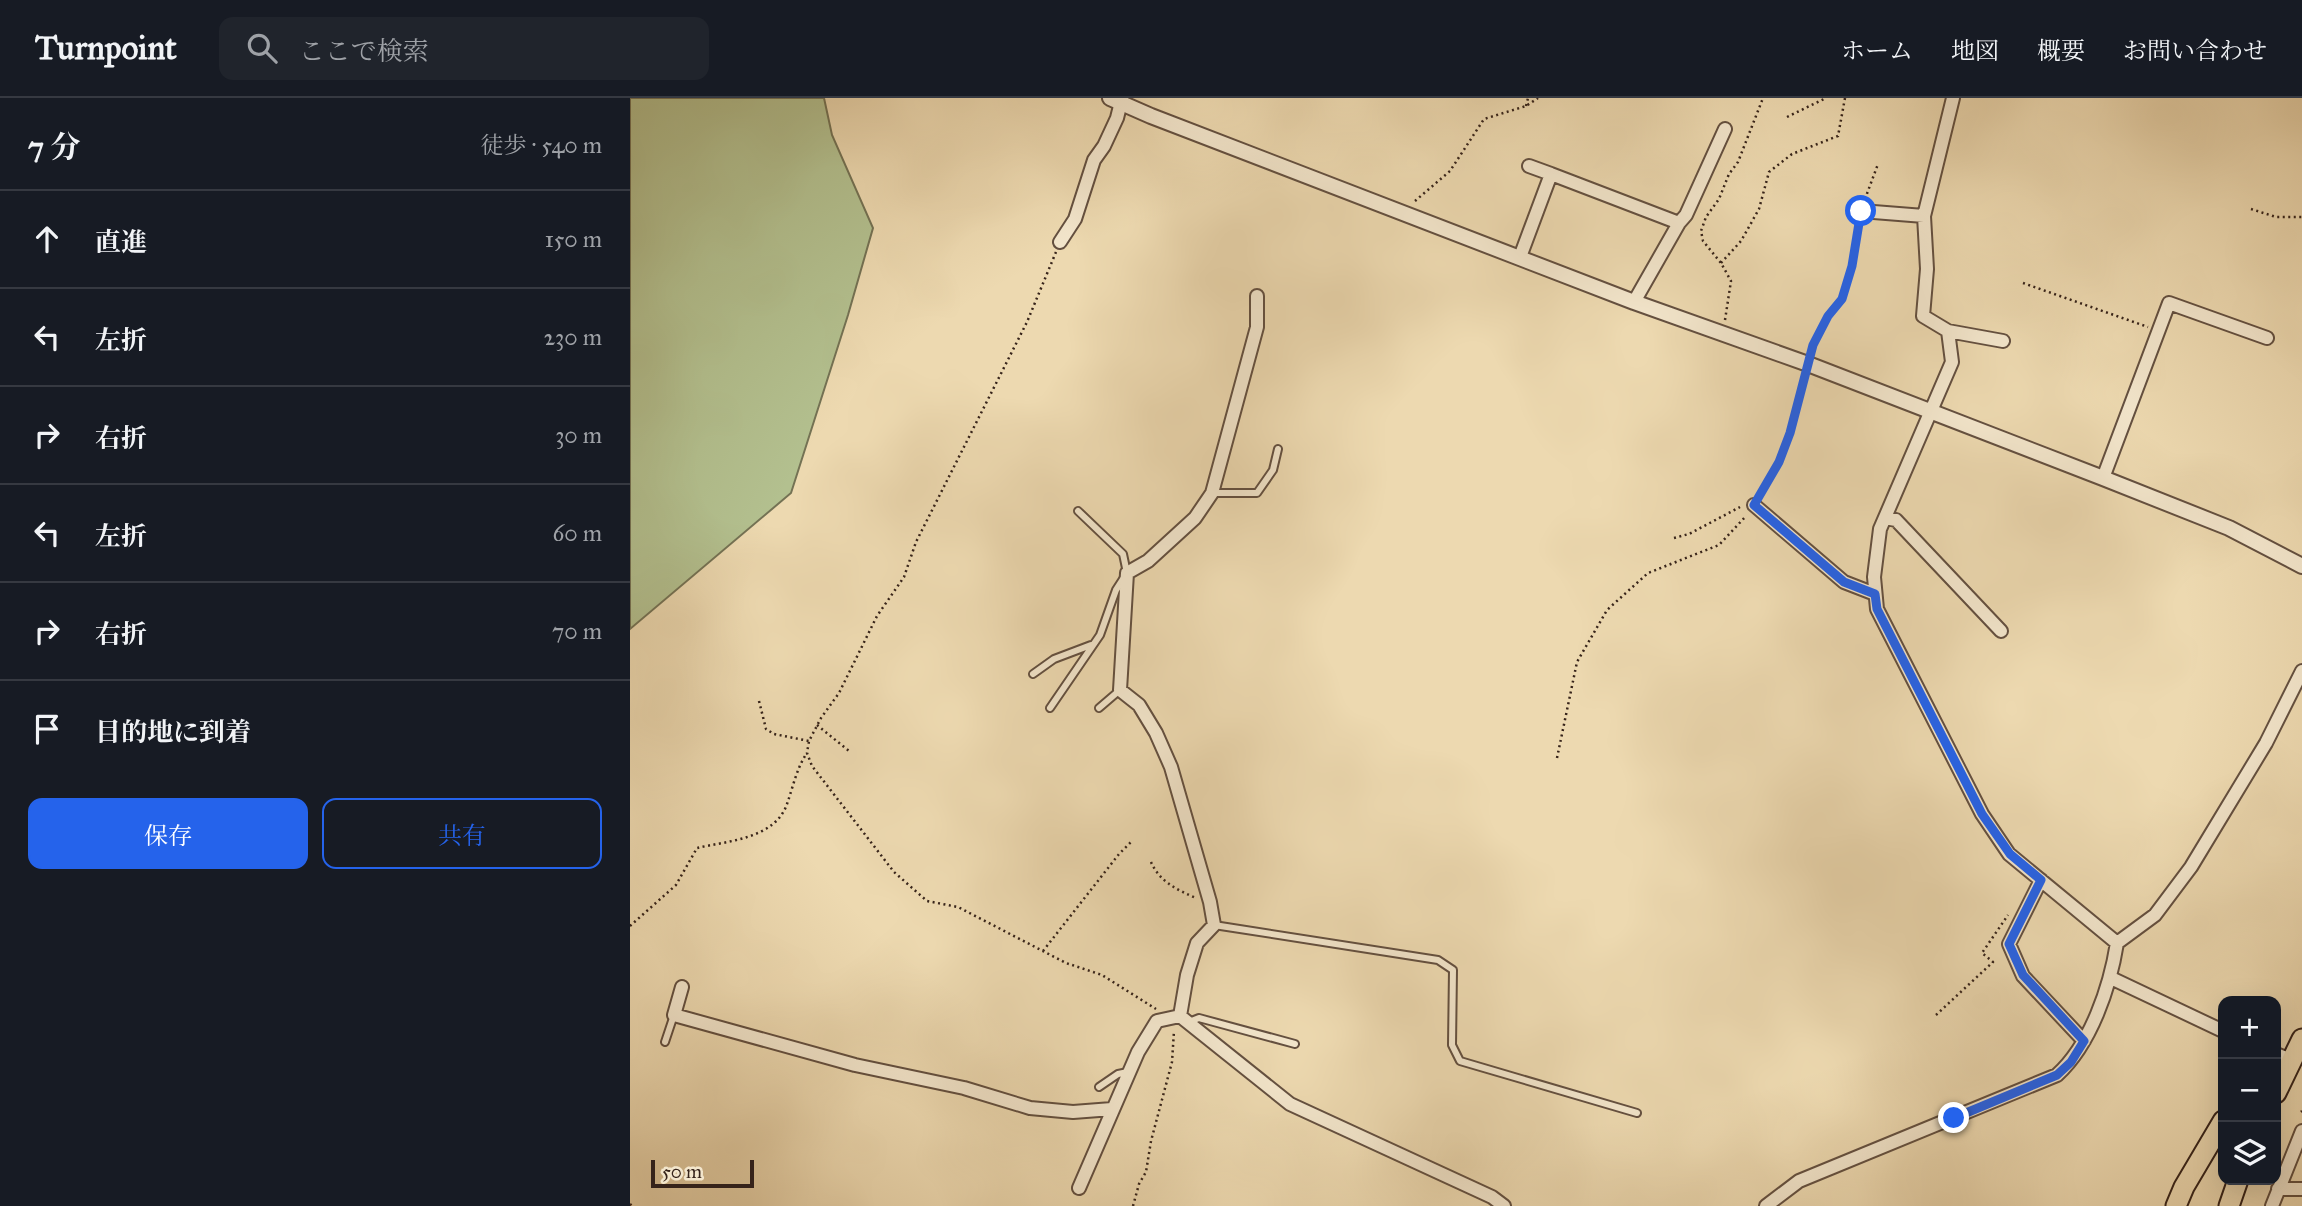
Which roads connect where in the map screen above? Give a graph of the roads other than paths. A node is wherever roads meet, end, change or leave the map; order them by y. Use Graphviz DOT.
graph roads {
  1 [pos="1954,98"];
  2 [pos="1117,99"];
  3 [pos="1724,128"];
  4 [pos="1529,166"];
  5 [pos="1550,174"];
  6 [pos="1861,211"];
  7 [pos="1924,216"];
  8 [pos="1679,223"];
  9 [pos="1060,243"];
  10 [pos="1520,257"];
  11 [pos="1257,296"];
  12 [pos="1634,302"];
  13 [pos="1948,331"];
  14 [pos="2267,338"];
  15 [pos="2003,341"];
  16 [pos="1929,412"];
  17 [pos="1278,449"];
  18 [pos="2103,478"];
  19 [pos="1212,493"];
  20 [pos="1754,505"];
  21 [pos="1077,511"];
  22 [pos="1885,518"];
  23 [pos="2302,566"];
  24 [pos="1127,573"];
  25 [pos="1875,594"];
  26 [pos="2001,631"];
  27 [pos="1091,645"];
  28 [pos="2302,671"];
  29 [pos="1033,674"];
  30 [pos="1121,690"];
  31 [pos="1050,708"];
  32 [pos="1099,708"];
  33 [pos="2041,880"];
  34 [pos="1214,925"];
  35 [pos="2117,943"];
  36 [pos="2111,978"];
  37 [pos="682,987"];
  38 [pos="674,1015"];
  39 [pos="1183,1019"];
  40 [pos="2218,1029"];
  41 [pos="2302,1039"];
  42 [pos="2084,1041"];
  43 [pos="665,1042"];
  44 [pos="1295,1044"];
  45 [pos="2283,1057"];
  46 [pos="1129,1072"];
  47 [pos="1099,1087"];
  48 [pos="1112,1109"];
  49 [pos="1637,1113"];
  50 [pos="2222,1122"];
  51 [pos="2302,1130"];
  52 [pos="2236,1185"];
  53 [pos="1079,1188"];
  54 [pos="2278,1189"];
  55 [pos="2302,1189"];
  56 [pos="1504,1206"];
  57 [pos="1766,1206"];
  58 [pos="2176,1206"];
  59 [pos="2229,1206"];
  60 [pos="2272,1206"];
  1 -- 7 [label="street"];
  2 -- 9 [label="street"];
  2 -- 10 [label="street"];
  3 -- 8 [label="street"];
  4 -- 5 [label="street"];
  5 -- 8 [label="street"];
  5 -- 10 [label="street"];
  6 -- 7 [label="street"];
  7 -- 13 [label="street"];
  8 -- 12 [label="street"];
  10 -- 12 [label="street"];
  11 -- 19 [label="street"];
  12 -- 16 [label="street"];
  13 -- 15 [label="street"];
  13 -- 16 [label="street"];
  14 -- 18 [label="street"];
  16 -- 18 [label="street"];
  16 -- 22 [label="street"];
  17 -- 19 [label="lane"];
  18 -- 23 [label="street"];
  19 -- 24 [label="street"];
  20 -- 25 [label="street"];
  21 -- 24 [label="lane"];
  22 -- 25 [label="street"];
  22 -- 26 [label="street"];
  24 -- 27 [label="lane"];
  24 -- 30 [label="street"];
  25 -- 33 [label="street"];
  27 -- 29 [label="lane"];
  27 -- 31 [label="lane"];
  28 -- 35 [label="street"];
  30 -- 32 [label="lane"];
  30 -- 34 [label="street"];
  33 -- 35 [label="street"];
  33 -- 42 [label="street"];
  34 -- 39 [label="street"];
  34 -- 49 [label="lane"];
  35 -- 36 [label="street"];
  36 -- 40 [label="street"];
  36 -- 42 [label="street"];
  37 -- 38 [label="street"];
  38 -- 43 [label="lane"];
  38 -- 48 [label="street"];
  39 -- 44 [label="lane"];
  39 -- 46 [label="street"];
  39 -- 56 [label="street"];
  41 -- 45 [label="main road"];
  42 -- 57 [label="street"];
  46 -- 47 [label="lane"];
  46 -- 48 [label="street"];
  48 -- 53 [label="street"];
  50 -- 58 [label="main road"];
  51 -- 54 [label="street"];
  52 -- 59 [label="main road"];
  54 -- 55 [label="street"];
  54 -- 60 [label="street"];
}
